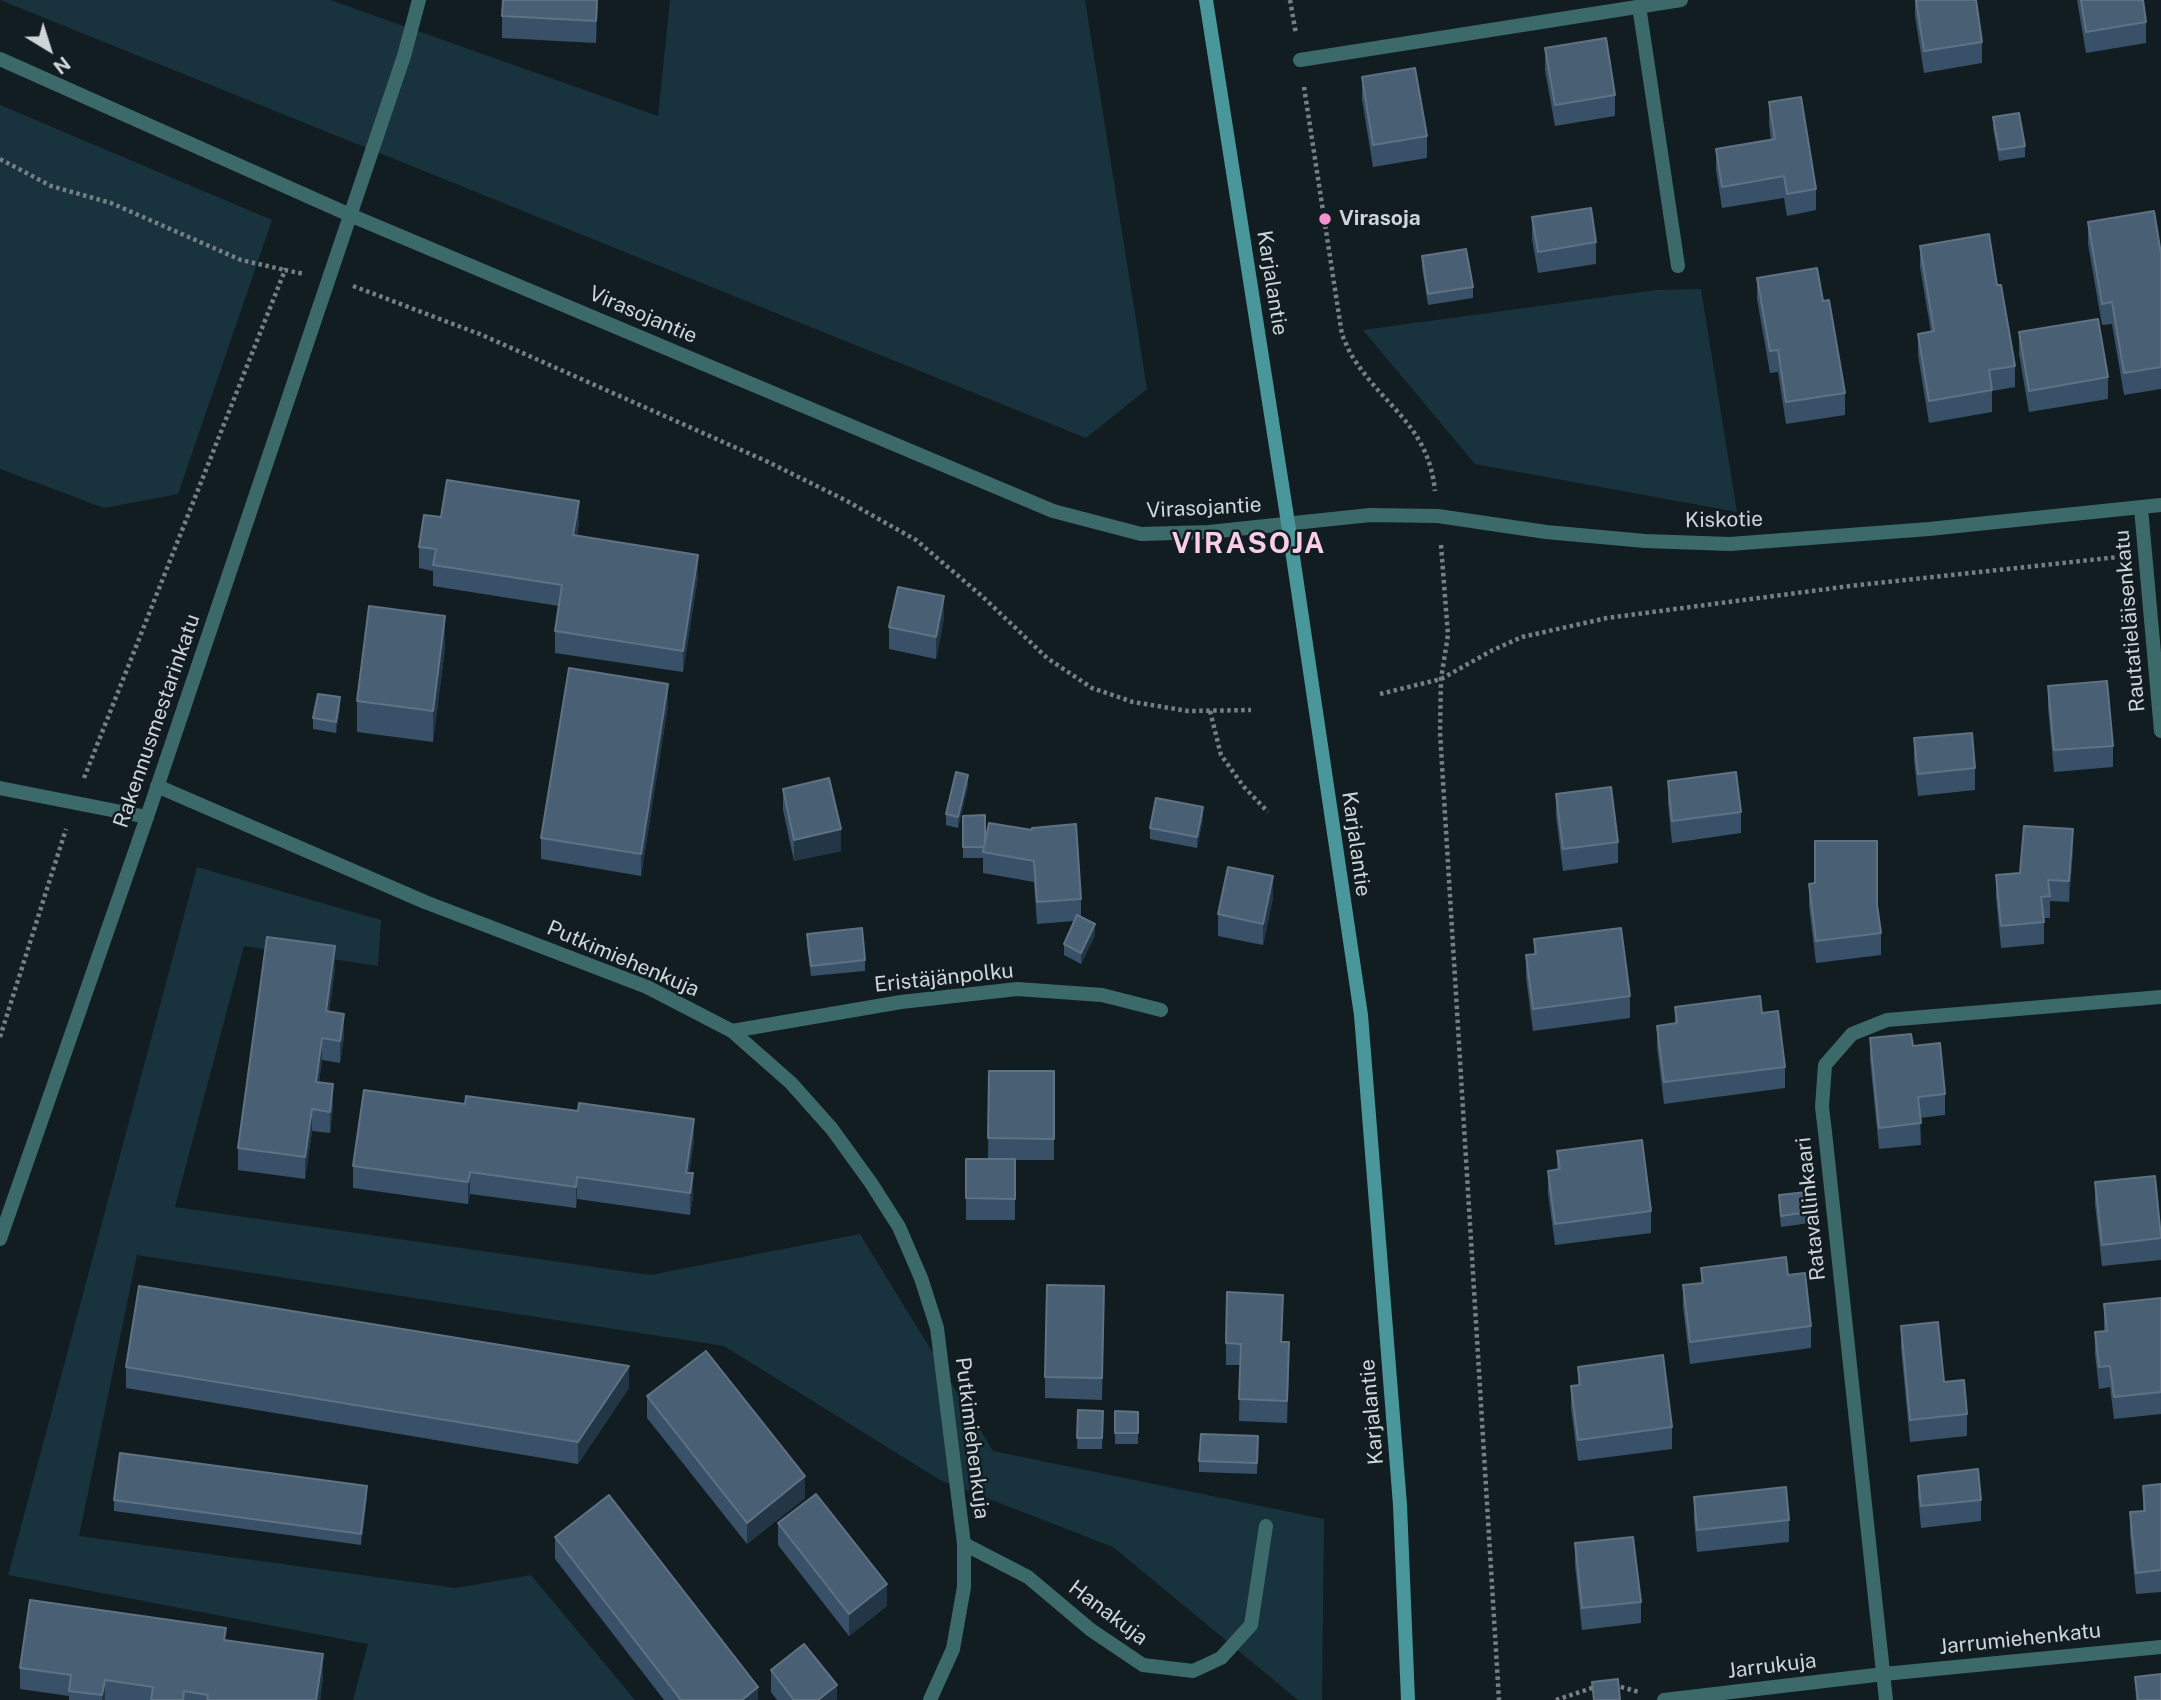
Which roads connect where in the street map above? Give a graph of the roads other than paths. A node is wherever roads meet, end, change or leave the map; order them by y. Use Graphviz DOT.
graph roads {
  1 [pos="419,0"];
  2 [pos="1206,0"];
  3 [pos="1681,0"];
  4 [pos="1639,6"];
  5 [pos="0,59"];
  6 [pos="1300,60"];
  7 [pos="350,215"];
  8 [pos="1678,266"];
  9 [pos="2161,505"];
  10 [pos="2141,508"];
  11 [pos="1288,523"];
  12 [pos="2161,731"];
  13 [pos="157,786"];
  14 [pos="0,789"];
  15 [pos="147,817"];
  16 [pos="2161,997"];
  17 [pos="1161,1010"];
  18 [pos="732,1031"];
  19 [pos="0,1239"];
  20 [pos="1266,1527"];
  21 [pos="964,1544"];
  22 [pos="2161,1647"];
  23 [pos="1884,1674"];
  24 [pos="930,1700"];
  25 [pos="1408,1700"];
  26 [pos="1664,1700"];
  27 [pos="1886,1700"];
  1 -- 7 [label="street, Rakennusmestarinkatu"];
  2 -- 11 [label="main road, Karjalantie"];
  3 -- 4 [label="street"];
  4 -- 6 [label="street"];
  4 -- 8 [label="street"];
  5 -- 7 [label="street, Virasojantie"];
  7 -- 11 [label="street, Virasojantie"];
  7 -- 13 [label="street, Rakennusmestarinkatu"];
  9 -- 10 [label="street, Kiskotie"];
  10 -- 11 [label="street, Kiskotie"];
  10 -- 12 [label="street, Rautatieläisenkatu"];
  11 -- 25 [label="main road, Karjalantie"];
  13 -- 15 [label="street, Rakennusmestarinkatu"];
  13 -- 18 [label="street, Putkimiehenkuja"];
  14 -- 15 [label="street"];
  15 -- 19 [label="street, Rakennusmestarinkatu"];
  16 -- 23 [label="street, Ratavallinkaari"];
  17 -- 18 [label="street, Eristäjänpolku"];
  18 -- 21 [label="street, Putkimiehenkuja"];
  20 -- 21 [label="street, Hanakuja"];
  21 -- 24 [label="street, Putkimiehenkuja"];
  22 -- 23 [label="street, Jarrumiehenkatu"];
  23 -- 26 [label="street, Jarrukuja"];
  23 -- 27 [label="street, Ratavallinkaari"];
}
